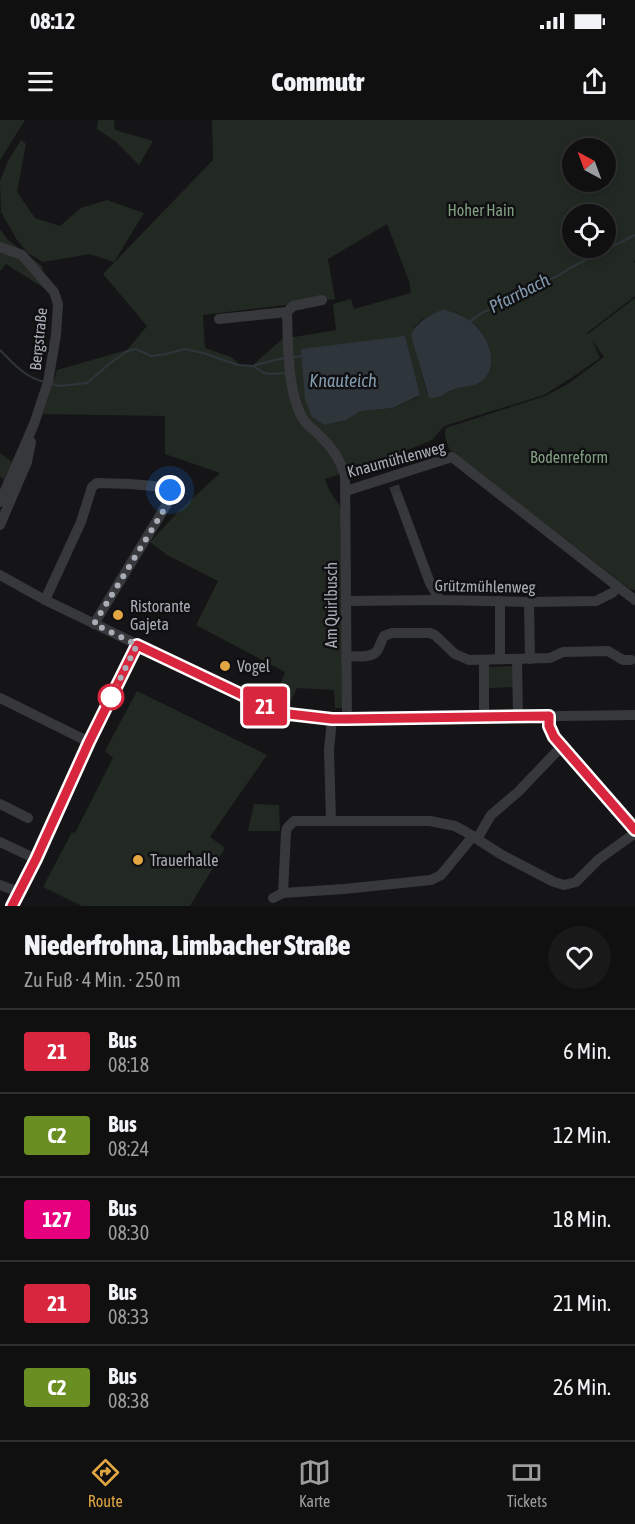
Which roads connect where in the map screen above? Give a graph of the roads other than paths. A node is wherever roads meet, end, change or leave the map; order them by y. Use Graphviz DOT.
graph roads {
  1 [pos="0,247"];
  2 [pos="322,300"];
  3 [pos="287,312"];
  4 [pos="219,319"];
  5 [pos="34,424"];
  6 [pos="346,491"];
  7 [pos="398,497"];
  8 [pos="0,502"];
  9 [pos="0,525"];
  10 [pos="0,575"];
  11 [pos="618,587"];
  12 [pos="45,600"];
  13 [pos="440,600"];
  14 [pos="635,600"];
  15 [pos="346,601"];
  16 [pos="500,601"];
  17 [pos="530,602"];
  18 [pos="94,624"];
  19 [pos="137,645"];
  20 [pos="346,656"];
  21 [pos="530,658"];
  22 [pos="500,659"];
  23 [pos="517,659"];
  24 [pos="484,660"];
  25 [pos="632,660"];
  26 [pos="0,698"];
  27 [pos="549,716"];
  28 [pos="635,716"];
  29 [pos="484,717"];
  30 [pos="518,717"];
  31 [pos="332,719"];
  32 [pos="347,719"];
  33 [pos="89,742"];
  34 [pos="562,746"];
  35 [pos="0,804"];
  36 [pos="28,818"];
  37 [pos="332,821"];
  38 [pos="635,832"];
  39 [pos="475,838"];
  40 [pos="0,842"];
  41 [pos="36,859"];
  42 [pos="0,885"];
  43 [pos="19,892"];
  44 [pos="12,906"];
  1 -- 5 [label="street, Bergstraße"];
  2 -- 3 [label="street"];
  3 -- 4 [label="street"];
  3 -- 6 [label="street, Knaumühlenweg"];
  5 -- 8 [label="street, Bergstraße"];
  5 -- 9 [label="street, Bergstraße"];
  6 -- 11 [label="street, Knaumühlenweg"];
  6 -- 15 [label="street, Am Quirlbusch"];
  7 -- 13 [label="street"];
  10 -- 12 [label="street"];
  11 -- 14 [label="street, Knaumühlenweg"];
  11 -- 17 [label="street, Grützmühlenweg"];
  12 -- 18 [label="street"];
  12 -- 18 [label="street"];
  13 -- 15 [label="street, Grützmühlenweg"];
  13 -- 16 [label="street, Grützmühlenweg"];
  15 -- 20 [label="street, Am Quirlbusch"];
  16 -- 17 [label="street, Grützmühlenweg"];
  16 -- 22 [label="street"];
  17 -- 21 [label="street"];
  18 -- 19 [label="street"];
  19 -- 31 [label="street"];
  19 -- 33 [label="street"];
  20 -- 24 [label="street"];
  20 -- 32 [label="street, Am Quirlbusch"];
  21 -- 23 [label="street"];
  21 -- 25 [label="street"];
  22 -- 23 [label="street"];
  22 -- 24 [label="street"];
  23 -- 30 [label="street"];
  24 -- 29 [label="street"];
  26 -- 33 [label="street"];
  27 -- 28 [label="street"];
  27 -- 30 [label="street"];
  27 -- 34 [label="street"];
  29 -- 30 [label="street"];
  29 -- 32 [label="street"];
  31 -- 32 [label="street"];
  31 -- 37 [label="street"];
  33 -- 41 [label="street"];
  34 -- 38 [label="street"];
  34 -- 39 [label="street"];
  35 -- 36 [label="street"];
  37 -- 39 [label="street"];
  37 -- 39 [label="street"];
  38 -- 39 [label="street"];
  40 -- 41 [label="street"];
  41 -- 43 [label="street"];
  42 -- 43 [label="street"];
  43 -- 44 [label="street"];
}
